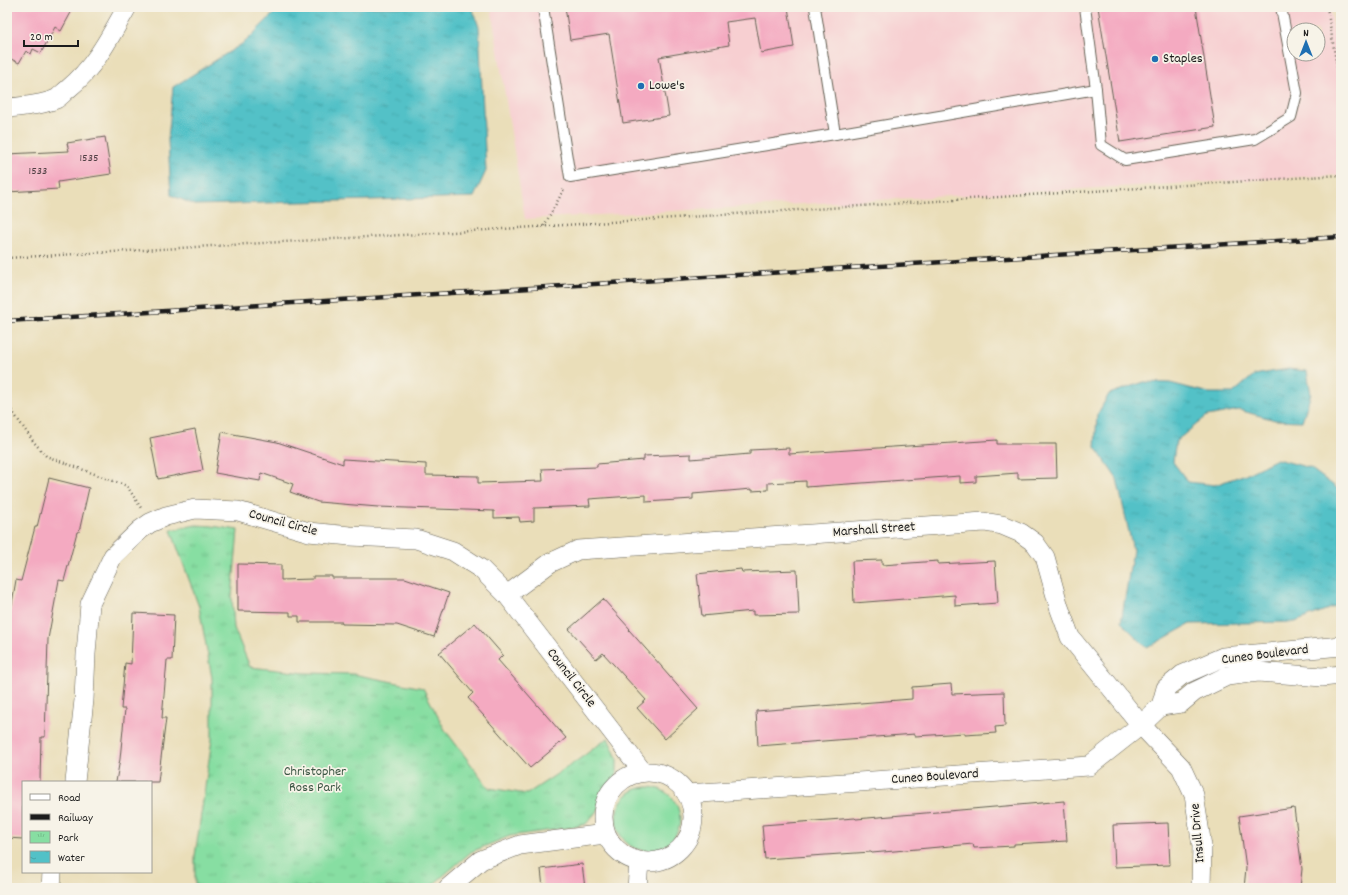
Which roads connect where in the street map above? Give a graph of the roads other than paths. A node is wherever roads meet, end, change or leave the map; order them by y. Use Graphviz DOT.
graph roads {
  1 [pos="127,7"];
  2 [pos="543,7"];
  3 [pos="815,7"];
  4 [pos="1085,7"];
  5 [pos="1281,7"];
  6 [pos="1096,89"];
  7 [pos="7,108"];
  8 [pos="835,134"];
  9 [pos="507,595"];
  10 [pos="1341,646"];
  11 [pos="1282,651"];
  12 [pos="1285,675"];
  13 [pos="1341,676"];
  14 [pos="1161,706"];
  15 [pos="1141,725"];
  16 [pos="643,772"];
  17 [pos="75,781"];
  18 [pos="687,794"];
  19 [pos="605,834"];
  20 [pos="639,862"];
  21 [pos="52,873"];
  22 [pos="51,888"];
  23 [pos="448,888"];
  24 [pos="637,888"];
  25 [pos="1201,888"];
  1 -- 7 [label="street"];
  2 -- 8 [label="lane"];
  3 -- 8 [label="lane"];
  4 -- 6 [label="lane"];
  5 -- 6 [label="lane"];
  6 -- 8 [label="lane"];
  9 -- 15 [label="street, Marshall Street"];
  9 -- 16 [label="street, Council Circle"];
  9 -- 17 [label="street, Council Circle"];
  10 -- 11 [label="street, Cuneo Boulevard"];
  11 -- 12 [label="street"];
  11 -- 14 [label="street, Cuneo Boulevard"];
  12 -- 13 [label="street, Cuneo Boulevard"];
  12 -- 14 [label="street, Cuneo Boulevard"];
  14 -- 15 [label="street, Cuneo Boulevard"];
  15 -- 18 [label="street, Cuneo Boulevard"];
  15 -- 25 [label="street, Insull Drive"];
  16 -- 18 [label="street"];
  16 -- 19 [label="street"];
  18 -- 20 [label="street"];
  19 -- 20 [label="street"];
  19 -- 23 [label="street"];
  20 -- 24 [label="street"];
  21 -- 22 [label="street"];
}
